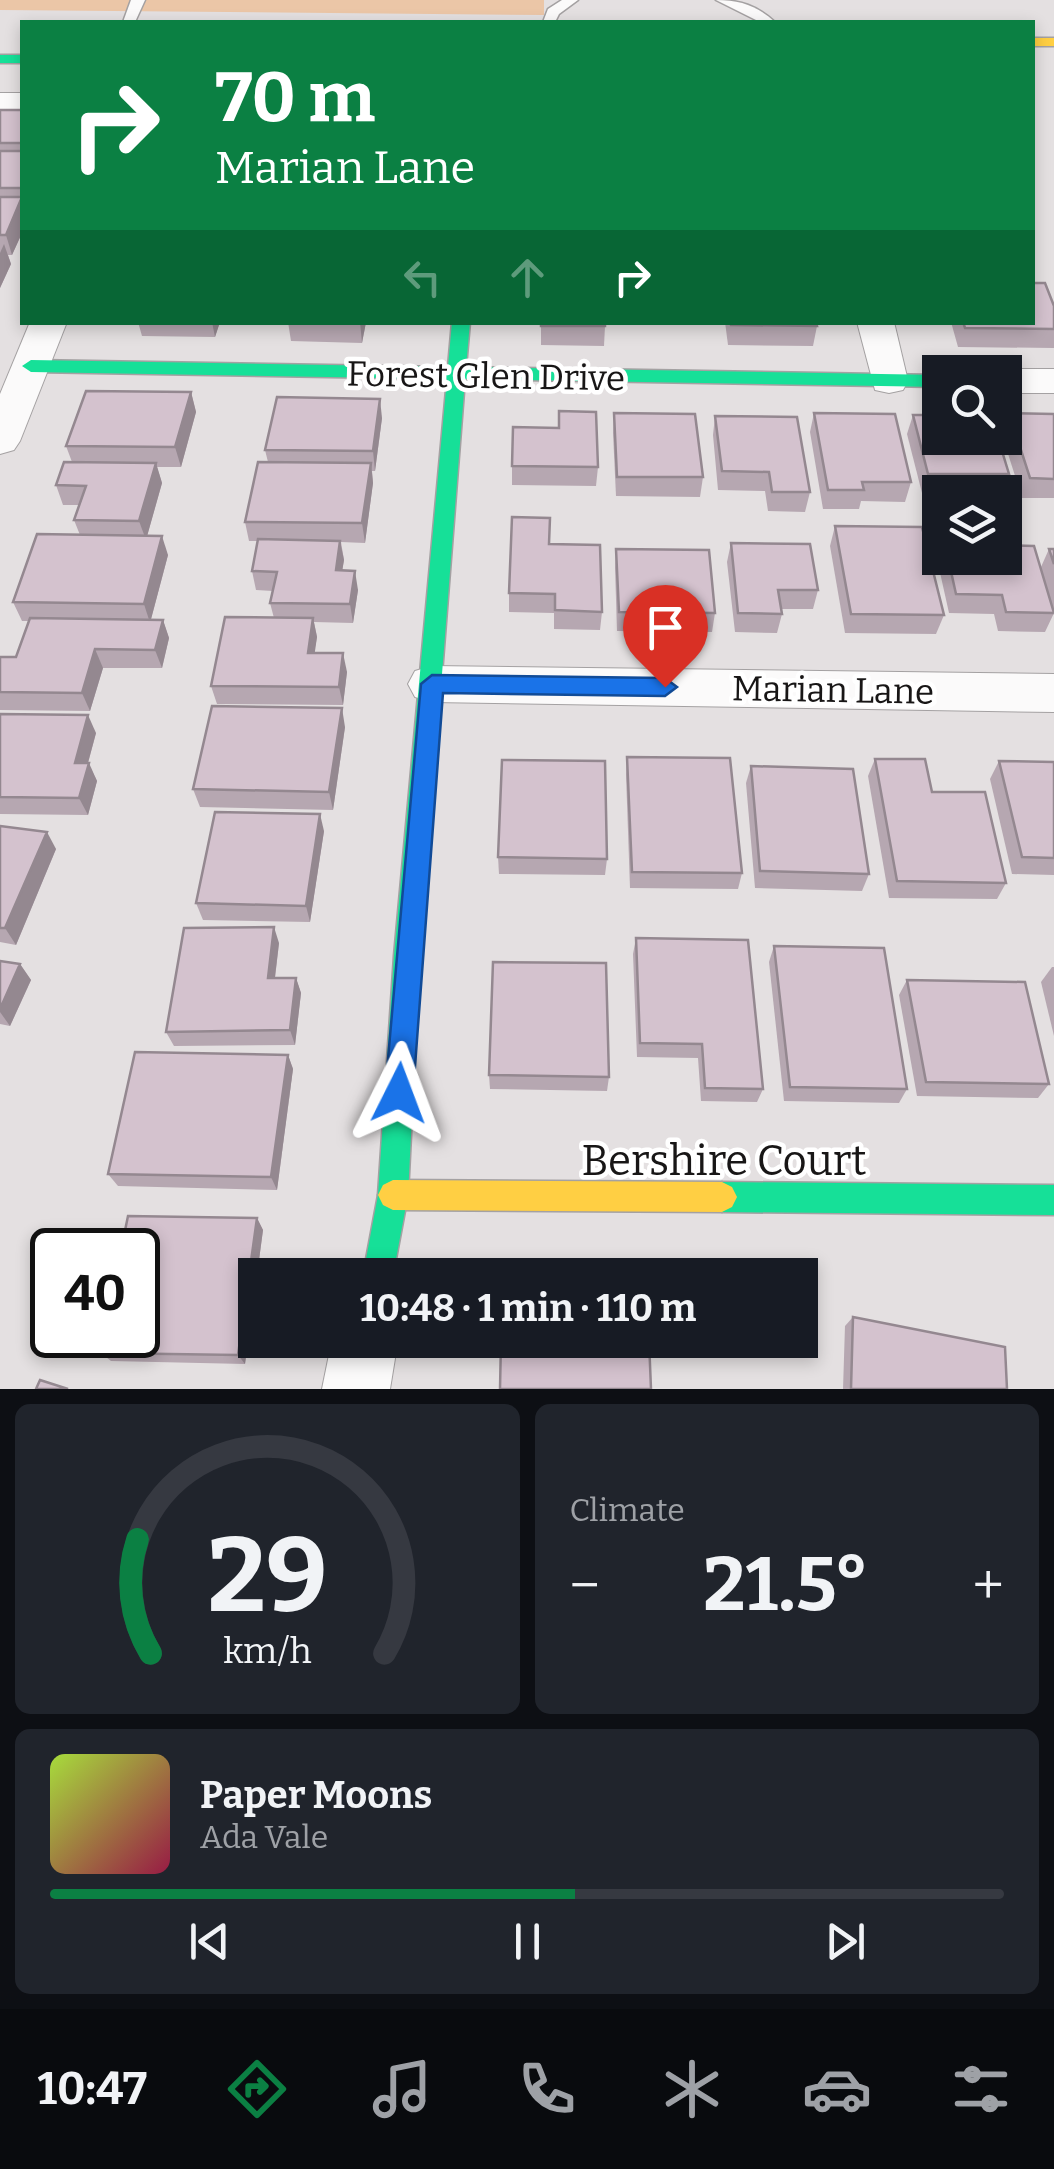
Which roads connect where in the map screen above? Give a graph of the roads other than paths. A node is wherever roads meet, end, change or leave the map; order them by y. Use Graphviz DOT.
graph roads {
  1 [pos="571,0"];
  2 [pos="723,0"];
  3 [pos="550,20"];
  4 [pos="765,20"];
  5 [pos="48,325"];
  6 [pos="462,325"];
  7 [pos="877,325"];
  8 [pos="32,366"];
  9 [pos="455,376"];
  10 [pos="889,380"];
  11 [pos="922,381"];
  12 [pos="1022,381"];
  13 [pos="1054,382"];
  14 [pos="0,441"];
  15 [pos="432,684"];
  16 [pos="1054,692"];
  17 [pos="393,1196"];
  18 [pos="1054,1200"];
  19 [pos="381,1258"];
  20 [pos="362,1358"];
  21 [pos="356,1389"];
  1 -- 3 [label="lane"];
  2 -- 4 [label="lane"];
  5 -- 8 [label="street"];
  6 -- 9 [label="street"];
  7 -- 10 [label="street"];
  8 -- 9 [label="street, Forest Glen Drive"];
  8 -- 14 [label="street"];
  9 -- 10 [label="street, Forest Glen Drive"];
  9 -- 15 [label="street"];
  10 -- 11 [label="street, Forest Glen Drive"];
  12 -- 13 [label="street"];
  15 -- 16 [label="street, Marian Lane"];
  15 -- 17 [label="street"];
  17 -- 18 [label="street, Bershire Court"];
  17 -- 19 [label="street"];
  20 -- 21 [label="street"];
}
